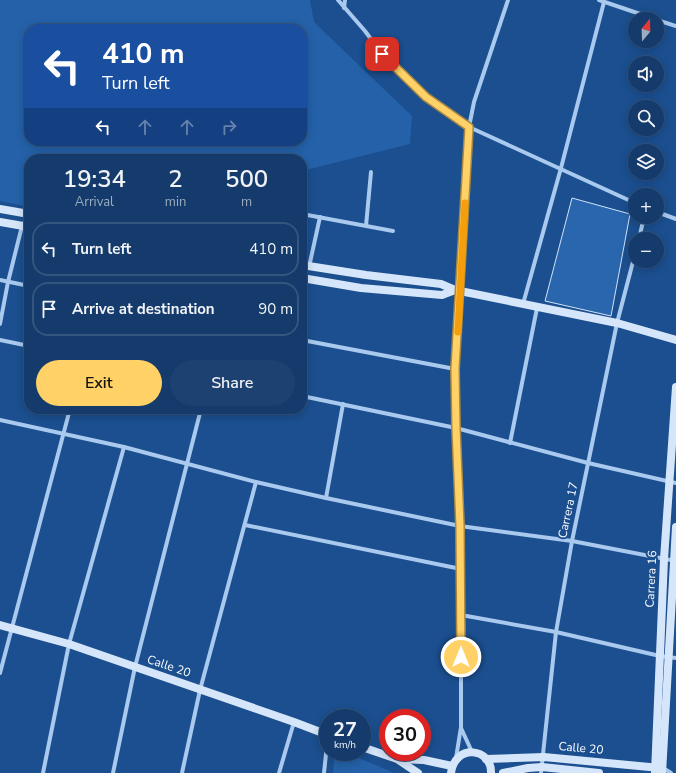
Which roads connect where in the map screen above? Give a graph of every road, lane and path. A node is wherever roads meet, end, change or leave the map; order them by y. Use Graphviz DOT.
graph roads {
  1 [pos="338,0"];
  2 [pos="346,0"];
  3 [pos="508,0"];
  4 [pos="599,0"];
  5 [pos="604,2"];
  6 [pos="344,8"];
  7 [pos="635,12"];
  8 [pos="664,22"];
  9 [pos="676,26"];
  10 [pos="469,127"];
  11 [pos="561,168"];
  12 [pos="371,172"];
  13 [pos="628,200"];
  14 [pos="0,208"];
  15 [pos="24,214"];
  16 [pos="307,215"];
  17 [pos="664,215"];
  18 [pos="320,217"];
  19 [pos="676,219"];
  20 [pos="0,222"];
  21 [pos="24,226"];
  22 [pos="366,226"];
  23 [pos="24,229"];
  24 [pos="393,231"];
  25 [pos="307,259"];
  26 [pos="307,266"];
  27 [pos="631,268"];
  28 [pos="307,279"];
  29 [pos="0,280"];
  30 [pos="8,282"];
  31 [pos="24,285"];
  32 [pos="458,290"];
  33 [pos="522,304"];
  34 [pos="537,308"];
  35 [pos="0,324"];
  36 [pos="617,324"];
  37 [pos="0,340"];
  38 [pos="676,340"];
  39 [pos="307,341"];
  40 [pos="24,345"];
  41 [pos="455,369"];
  42 [pos="676,387"];
  43 [pos="307,397"];
  44 [pos="343,404"];
  45 [pos="69,414"];
  46 [pos="200,414"];
  47 [pos="0,420"];
  48 [pos="456,428"];
  49 [pos="64,435"];
  50 [pos="510,443"];
  51 [pos="124,447"];
  52 [pos="588,463"];
  53 [pos="187,464"];
  54 [pos="256,482"];
  55 [pos="672,482"];
  56 [pos="326,498"];
  57 [pos="245,525"];
  58 [pos="460,526"];
  59 [pos="676,527"];
  60 [pos="572,541"];
  61 [pos="664,559"];
  62 [pos="675,561"];
  63 [pos="460,569"];
  64 [pos="461,615"];
  65 [pos="0,625"];
  66 [pos="12,629"];
  67 [pos="556,632"];
  68 [pos="69,644"];
  69 [pos="668,657"];
  70 [pos="135,667"];
  71 [pos="0,673"];
  72 [pos="200,690"];
  73 [pos="294,722"];
  74 [pos="461,727"];
  75 [pos="319,732"];
  76 [pos="472,752"];
  77 [pos="544,757"];
  78 [pos="486,759"];
  79 [pos="325,761"];
  80 [pos="400,761"];
  81 [pos="429,761"];
  82 [pos="453,766"];
  83 [pos="542,770"];
  84 [pos="659,770"];
  85 [pos="43,773"];
  86 [pos="113,773"];
  87 [pos="182,773"];
  88 [pos="279,773"];
  89 [pos="324,773"];
  90 [pos="418,773"];
  91 [pos="491,773"];
  92 [pos="503,773"];
  93 [pos="599,773"];
  94 [pos="671,773"];
  1 -- 6 [label="street"];
  2 -- 6 [label="street"];
  3 -- 10 [label="street"];
  4 -- 5 [label="street"];
  5 -- 7 [label="street"];
  5 -- 11 [label="street"];
  6 -- 10 [label="street"];
  8 -- 9 [label="street"];
  10 -- 11 [label="street"];
  10 -- 32 [label="street"];
  11 -- 13 [label="street"];
  11 -- 33 [label="street"];
  12 -- 22 [label="street"];
  14 -- 15 [label="street"];
  16 -- 18 [label="street"];
  17 -- 19 [label="street"];
  18 -- 22 [label="street"];
  18 -- 25 [label="street"];
  20 -- 21 [label="street"];
  22 -- 24 [label="street"];
  23 -- 30 [label="street"];
  26 -- 32 [label="street"];
  27 -- 36 [label="street, Carrera 17"];
  28 -- 32 [label="street"];
  29 -- 30 [label="street"];
  30 -- 31 [label="street"];
  30 -- 35 [label="street"];
  32 -- 33 [label="street"];
  32 -- 41 [label="street"];
  33 -- 34 [label="street"];
  34 -- 36 [label="street"];
  34 -- 50 [label="street"];
  36 -- 38 [label="street"];
  36 -- 52 [label="street, Carrera 17"];
  37 -- 40 [label="street"];
  39 -- 41 [label="street"];
  41 -- 48 [label="street"];
  42 -- 55 [label="street, Carrera 16"];
  43 -- 44 [label="street"];
  44 -- 48 [label="street"];
  44 -- 56 [label="street"];
  45 -- 49 [label="street"];
  46 -- 53 [label="street"];
  47 -- 49 [label="street"];
  48 -- 50 [label="street"];
  48 -- 58 [label="street"];
  49 -- 51 [label="street"];
  49 -- 66 [label="street"];
  50 -- 52 [label="street"];
  51 -- 53 [label="street"];
  51 -- 68 [label="street"];
  52 -- 55 [label="street"];
  52 -- 60 [label="street, Carrera 17"];
  53 -- 54 [label="street"];
  53 -- 70 [label="street"];
  54 -- 56 [label="street"];
  54 -- 57 [label="street"];
  55 -- 61 [label="street, Carrera 16"];
  56 -- 58 [label="street"];
  57 -- 63 [label="street"];
  57 -- 72 [label="street"];
  58 -- 60 [label="street"];
  58 -- 63 [label="street"];
  59 -- 62 [label="street, Carrera 16"];
  60 -- 61 [label="street"];
  60 -- 67 [label="street, Carrera 17"];
  61 -- 62 [label="street"];
  61 -- 69 [label="street, Carrera 16"];
  62 -- 69 [label="street, Carrera 16"];
  63 -- 64 [label="street"];
  64 -- 67 [label="street"];
  64 -- 74 [label="street"];
  65 -- 66 [label="street, Calle 20"];
  66 -- 68 [label="street, Calle 20"];
  66 -- 71 [label="street"];
  67 -- 69 [label="street"];
  67 -- 77 [label="street, Carrera 17"];
  68 -- 70 [label="street, Calle 20"];
  68 -- 85 [label="street"];
  69 -- 84 [label="street, Carrera 16"];
  70 -- 72 [label="street, Calle 20"];
  70 -- 86 [label="street"];
  72 -- 73 [label="street, Calle 20"];
  72 -- 87 [label="street"];
  73 -- 75 [label="street, Calle 20"];
  73 -- 88 [label="street"];
  74 -- 76 [label="street"];
  74 -- 82 [label="street"];
  76 -- 78 [label="street"];
  76 -- 82 [label="street"];
  77 -- 78 [label="street, Calle 20"];
  77 -- 83 [label="street, Carrera 17"];
  77 -- 84 [label="street, Calle 20"];
  78 -- 91 [label="street"];
  79 -- 89 [label="street"];
  80 -- 90 [label="street"];
  81 -- 82 [label="street"];
  83 -- 92 [label="street, Calle 20"];
  83 -- 93 [label="street, Calle 20"];
  84 -- 94 [label="street, Calle 20"];
}
